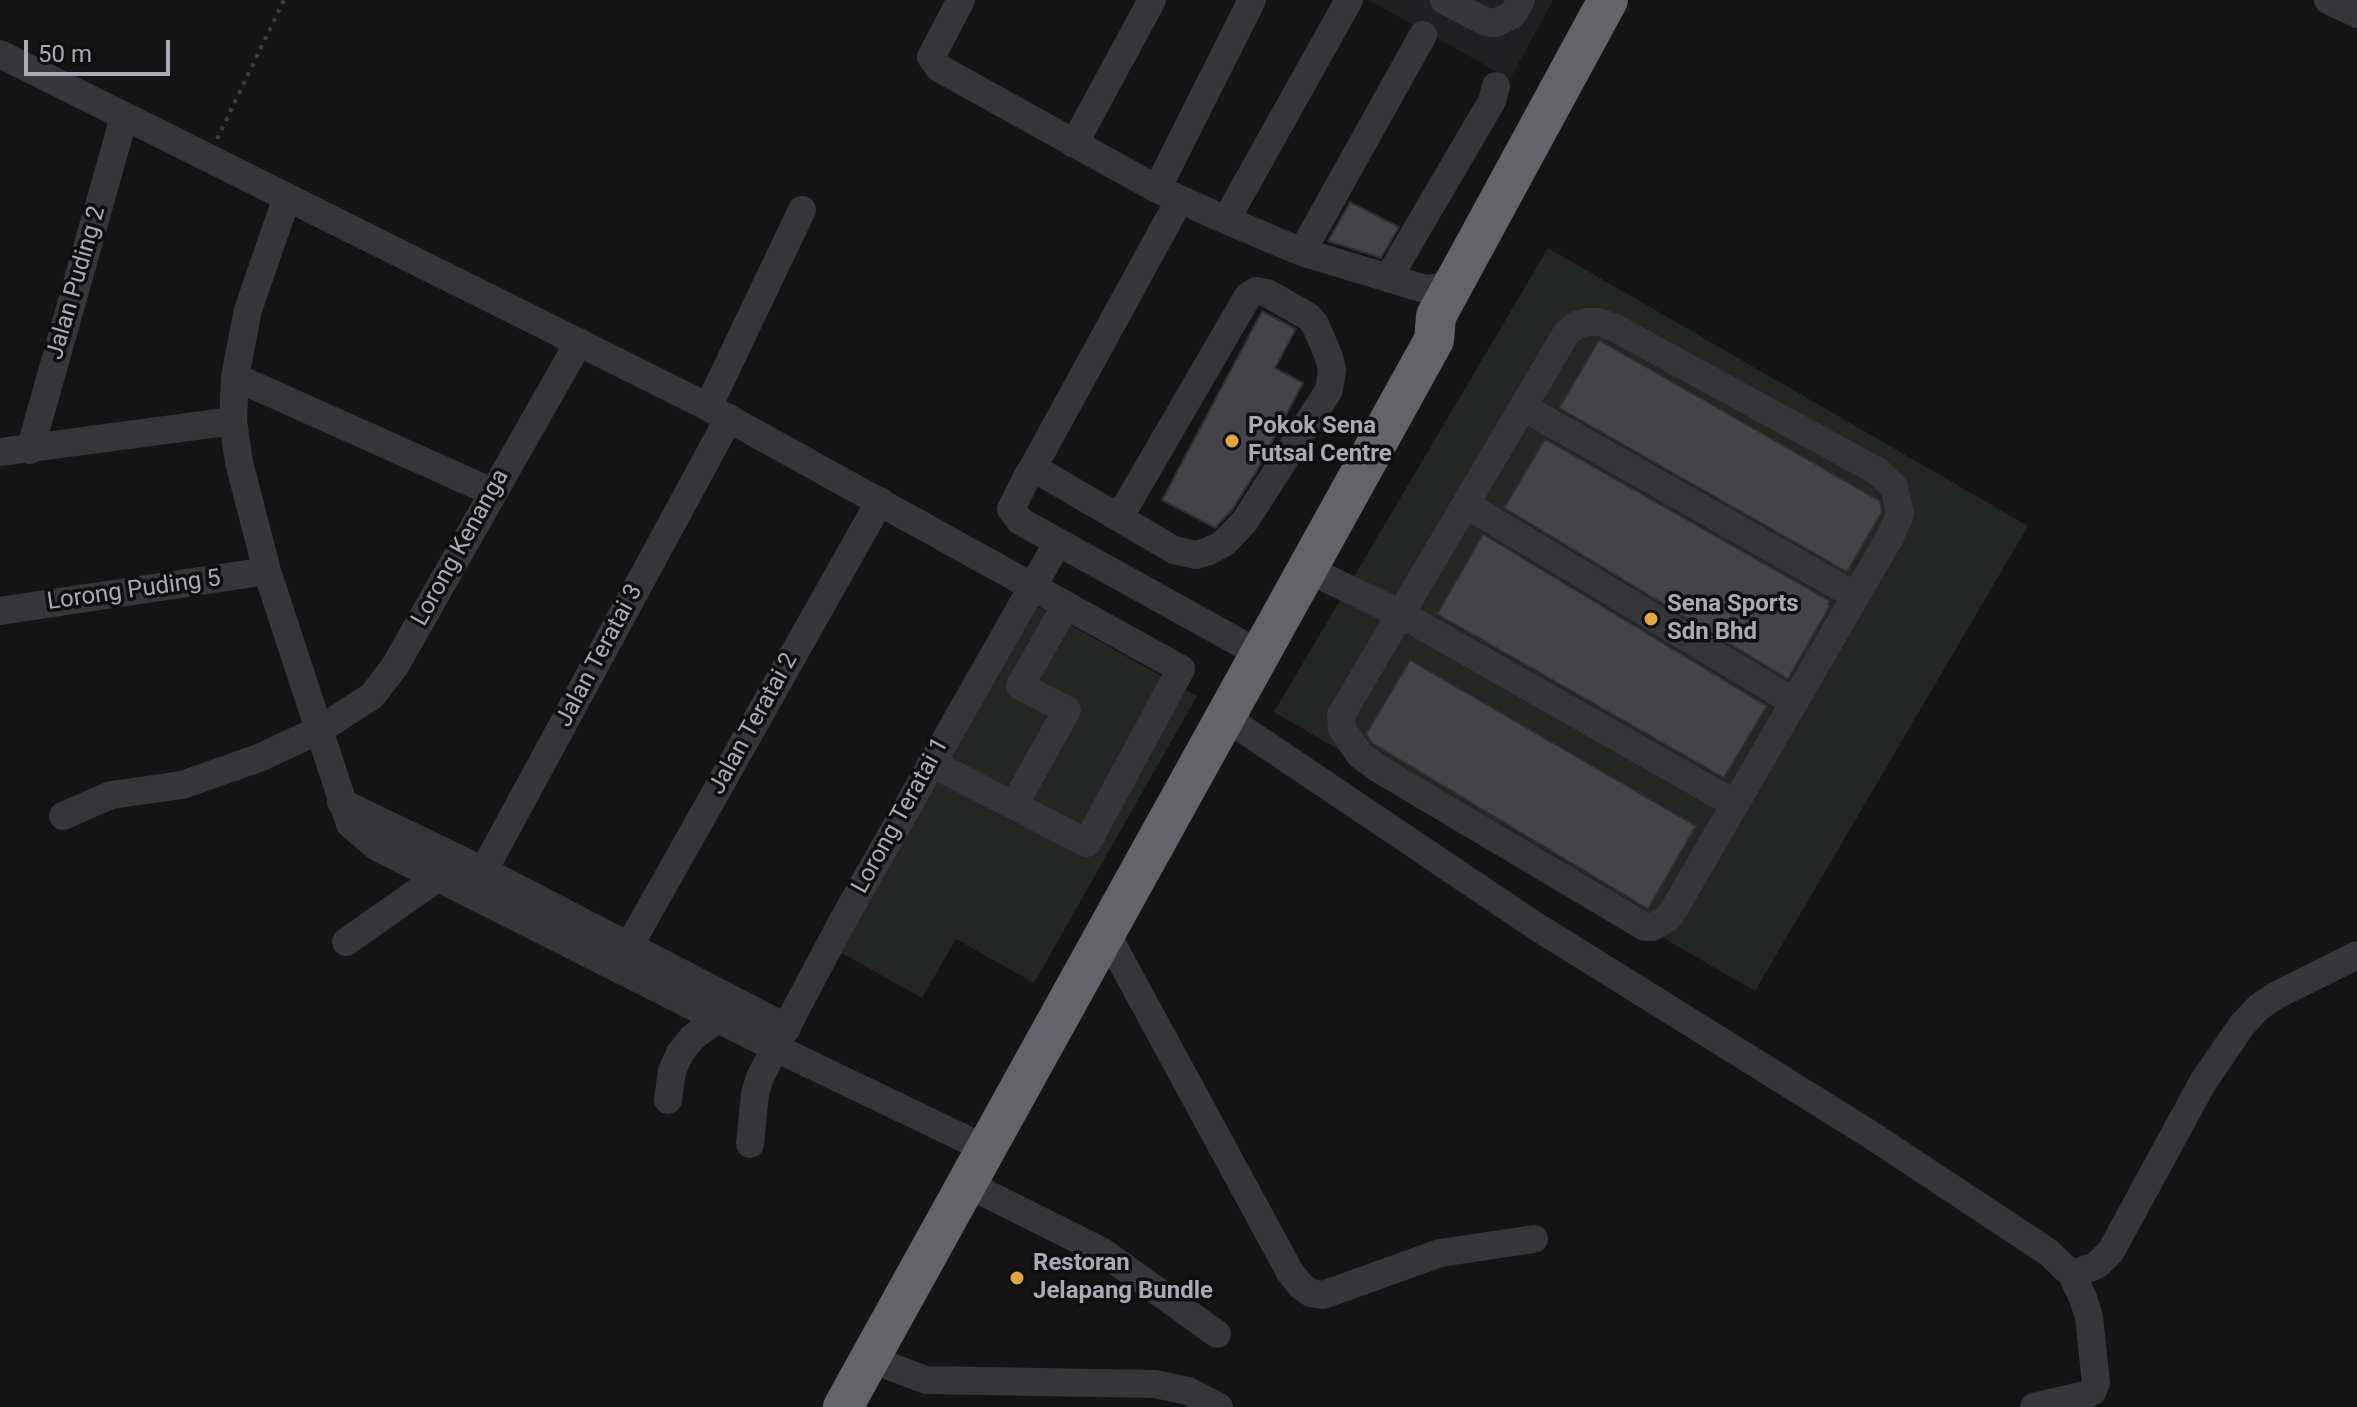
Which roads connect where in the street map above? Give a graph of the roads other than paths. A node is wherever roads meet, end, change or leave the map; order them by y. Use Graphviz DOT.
graph roads {
  1 [pos="961,0"];
  2 [pos="1152,0"];
  3 [pos="1252,0"];
  4 [pos="1349,0"];
  5 [pos="1444,0"];
  6 [pos="1521,0"];
  7 [pos="1608,0"];
  8 [pos="1634,0"];
  9 [pos="2328,0"];
  10 [pos="2357,14"];
  11 [pos="1423,35"];
  12 [pos="0,54"];
  13 [pos="1496,86"];
  14 [pos="124,117"];
  15 [pos="1074,144"];
  16 [pos="1168,194"];
  17 [pos="287,197"];
  18 [pos="802,210"];
  19 [pos="1226,220"];
  20 [pos="1302,252"];
  21 [pos="1389,277"];
  22 [pos="1438,306"];
  23 [pos="579,342"];
  24 [pos="235,377"];
  25 [pos="1523,407"];
  26 [pos="718,412"];
  27 [pos="233,421"];
  28 [pos="30,450"];
  29 [pos="0,452"];
  30 [pos="1031,471"];
  31 [pos="492,492"];
  32 [pos="880,501"];
  33 [pos="1467,505"];
  34 [pos="1119,518"];
  35 [pos="1058,542"];
  36 [pos="1307,569"];
  37 [pos="267,571"];
  38 [pos="1031,586"];
  39 [pos="1856,596"];
  40 [pos="1066,605"];
  41 [pos="0,611"];
  42 [pos="1401,614"];
  43 [pos="1260,654"];
  44 [pos="1794,702"];
  45 [pos="1225,717"];
  46 [pos="319,730"];
  47 [pos="931,763"];
  48 [pos="341,802"];
  49 [pos="1735,804"];
  50 [pos="1014,805"];
  51 [pos="63,816"];
  52 [pos="437,878"];
  53 [pos="477,882"];
  54 [pos="1106,933"];
  55 [pos="346,942"];
  56 [pos="628,948"];
  57 [pos="2357,955"];
  58 [pos="718,1018"];
  59 [pos="781,1038"];
  60 [pos="668,1100"];
  61 [pos="750,1144"];
  62 [pos="986,1149"];
  63 [pos="967,1184"];
  64 [pos="1534,1239"];
  65 [pos="2072,1275"];
  66 [pos="1217,1334"];
  67 [pos="870,1359"];
  68 [pos="1155,1396"];
  69 [pos="843,1407"];
  70 [pos="1219,1407"];
  71 [pos="2034,1407"];
  1 -- 15 [label="street"];
  2 -- 15 [label="street"];
  3 -- 16 [label="street"];
  4 -- 19 [label="street"];
  5 -- 6 [label="street"];
  7 -- 22 [label="highway"];
  8 -- 22 [label="highway"];
  9 -- 10 [label="street"];
  11 -- 20 [label="street"];
  12 -- 14 [label="street"];
  13 -- 21 [label="street"];
  14 -- 17 [label="street"];
  14 -- 28 [label="street, Jalan Puding 2"];
  15 -- 16 [label="street"];
  16 -- 19 [label="street"];
  16 -- 30 [label="street"];
  17 -- 23 [label="street"];
  17 -- 24 [label="street"];
  18 -- 26 [label="street, Jalan Teratai 3"];
  19 -- 20 [label="street"];
  20 -- 21 [label="street"];
  21 -- 22 [label="street"];
  22 -- 36 [label="highway"];
  23 -- 26 [label="street"];
  23 -- 31 [label="street, Lorong Kenanga"];
  24 -- 27 [label="street"];
  24 -- 31 [label="street"];
  25 -- 33 [label="street"];
  25 -- 39 [label="street"];
  25 -- 39 [label="street"];
  26 -- 32 [label="street"];
  26 -- 53 [label="street, Jalan Teratai 3"];
  27 -- 28 [label="street"];
  27 -- 37 [label="street"];
  28 -- 29 [label="street"];
  30 -- 34 [label="street"];
  30 -- 35 [label="street"];
  31 -- 46 [label="street, Lorong Kenanga"];
  32 -- 38 [label="street"];
  32 -- 56 [label="street, Jalan Teratai 2"];
  33 -- 42 [label="street"];
  33 -- 44 [label="street"];
  34 -- 34 [label="street"];
  35 -- 38 [label="street, Lorong Teratai 1"];
  35 -- 43 [label="street"];
  36 -- 42 [label="street"];
  36 -- 43 [label="highway"];
  37 -- 41 [label="street, Lorong Puding 5"];
  37 -- 46 [label="street"];
  38 -- 40 [label="street"];
  38 -- 47 [label="street, Lorong Teratai 1"];
  39 -- 44 [label="street"];
  40 -- 50 [label="street"];
  40 -- 50 [label="street"];
  42 -- 49 [label="street"];
  42 -- 49 [label="street"];
  43 -- 45 [label="highway"];
  44 -- 49 [label="street"];
  45 -- 54 [label="highway"];
  45 -- 65 [label="street"];
  46 -- 48 [label="street"];
  46 -- 51 [label="street, Lorong Kenanga"];
  47 -- 50 [label="street"];
  47 -- 59 [label="street, Lorong Teratai 1"];
  48 -- 52 [label="street"];
  48 -- 53 [label="street"];
  52 -- 53 [label="street"];
  52 -- 55 [label="street"];
  53 -- 56 [label="street"];
  53 -- 58 [label="street"];
  54 -- 62 [label="highway"];
  54 -- 64 [label="street"];
  56 -- 59 [label="street"];
  57 -- 65 [label="street"];
  58 -- 59 [label="street"];
  58 -- 60 [label="street"];
  59 -- 61 [label="street, Lorong Teratai 1"];
  59 -- 62 [label="street"];
  62 -- 63 [label="highway"];
  63 -- 66 [label="street"];
  63 -- 67 [label="highway"];
  65 -- 71 [label="street"];
  67 -- 68 [label="street"];
  67 -- 69 [label="highway"];
  68 -- 70 [label="street"];
}
